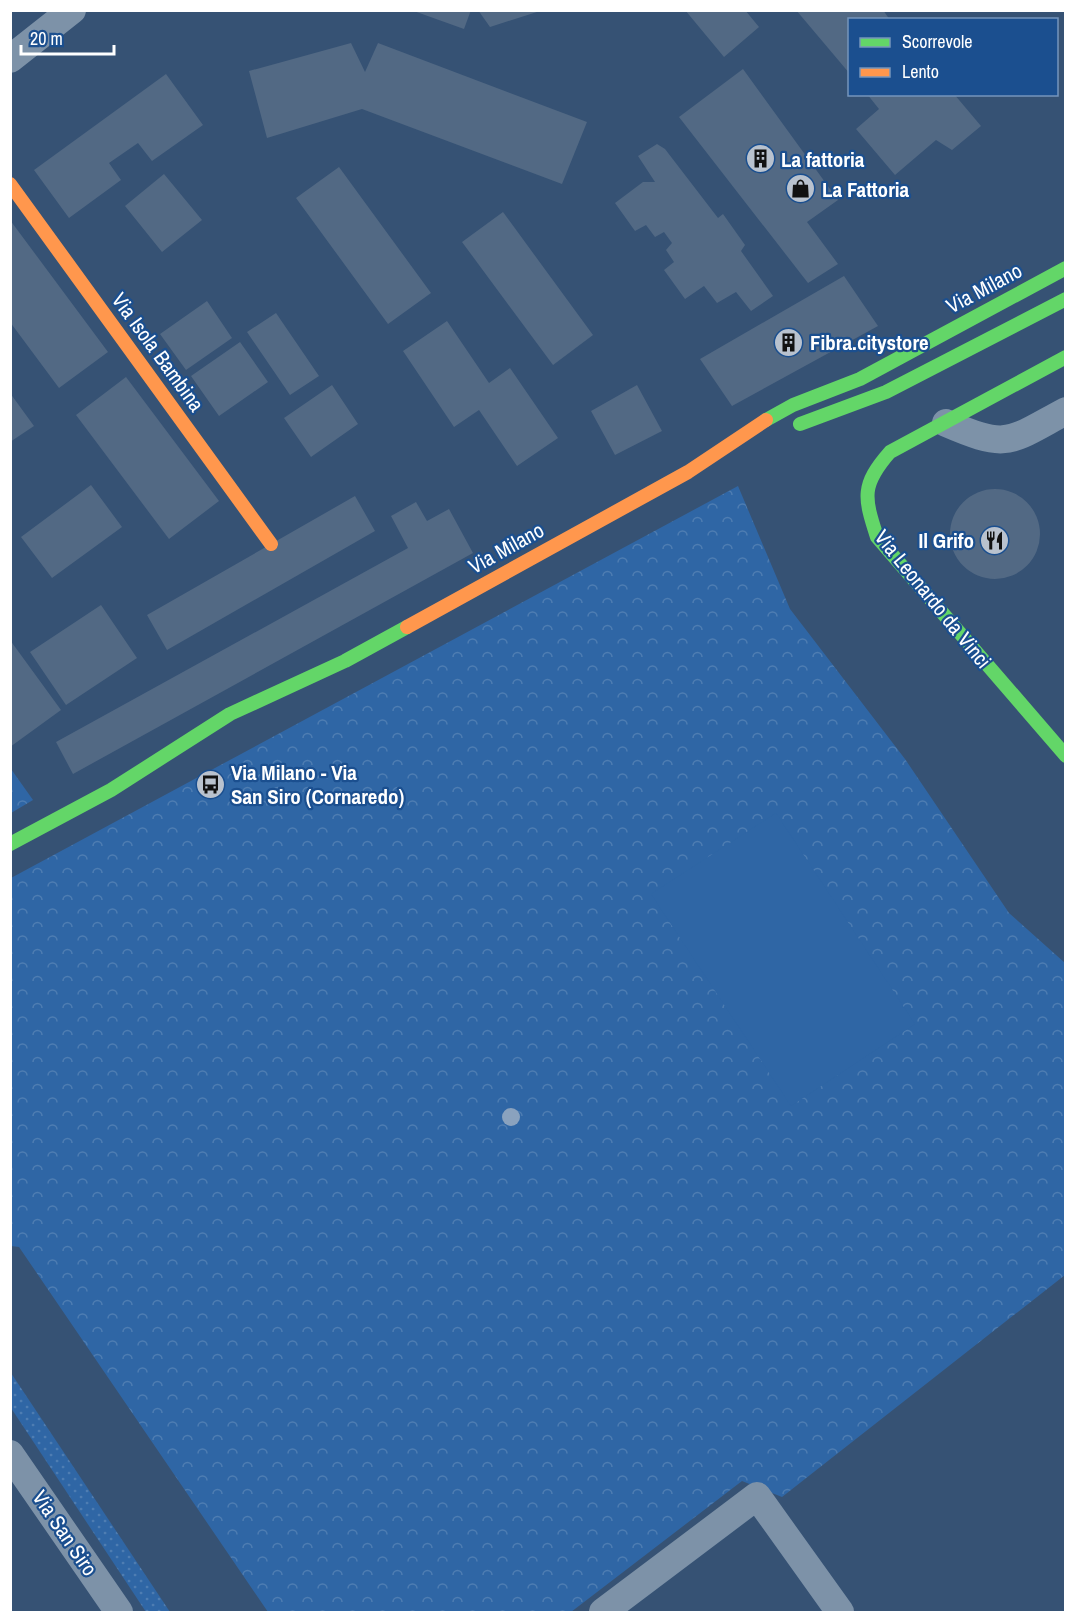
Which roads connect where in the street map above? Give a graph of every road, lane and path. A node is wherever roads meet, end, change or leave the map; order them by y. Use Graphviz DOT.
graph roads {
  1 [pos="72,10"];
  2 [pos="10,59"];
  3 [pos="10,184"];
  4 [pos="1065,268"];
  5 [pos="1065,299"];
  6 [pos="1065,357"];
  7 [pos="860,379"];
  8 [pos="1065,411"];
  9 [pos="946,423"];
  10 [pos="738,455"];
  11 [pos="688,472"];
  12 [pos="271,544"];
  13 [pos="345,661"];
  14 [pos="298,698"];
  15 [pos="1065,756"];
  16 [pos="177,764"];
  17 [pos="111,790"];
  18 [pos="10,844"];
  19 [pos="10,1454"];
  20 [pos="119,1612"];
  21 [pos="603,1612"];
  22 [pos="840,1612"];
  1 -- 2 [label="street"];
  3 -- 12 [label="main road, Via Isola Bambina"];
  4 -- 7 [label="main road, Via Milano"];
  5 -- 7 [label="main road, Via Milano"];
  6 -- 9 [label="main road, Via Leonardo da Vinci"];
  7 -- 11 [label="main road, Via Milano"];
  8 -- 9 [label="street"];
  9 -- 15 [label="main road, Via Leonardo da Vinci"];
  10 -- 11 [label="main road, Via Milano"];
  11 -- 13 [label="main road, Via Milano"];
  13 -- 14 [label="main road, Via Milano"];
  13 -- 17 [label="main road, Via Milano"];
  16 -- 17 [label="main road, Via Milano"];
  17 -- 18 [label="main road, Via Milano"];
  19 -- 20 [label="street, Via San Siro"];
  21 -- 22 [label="street"];
}
